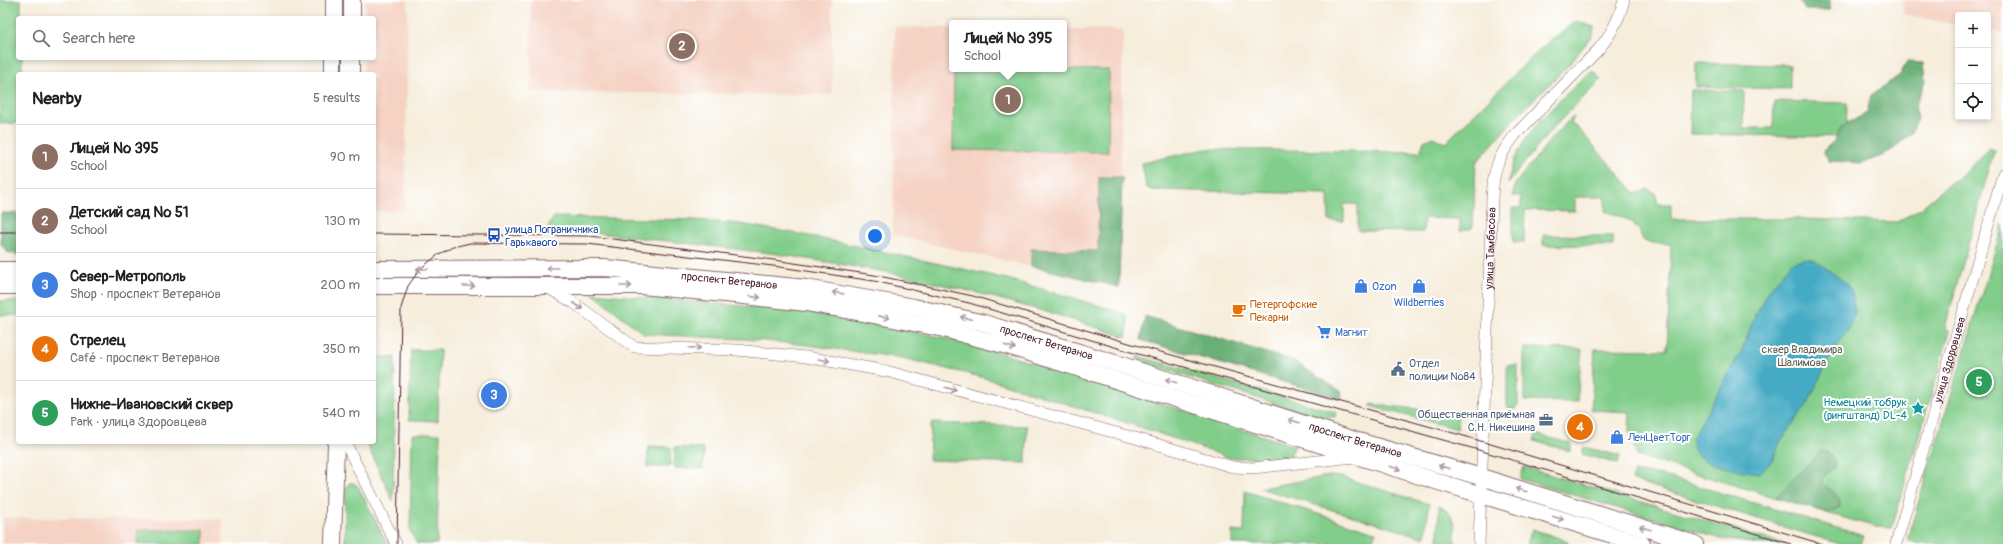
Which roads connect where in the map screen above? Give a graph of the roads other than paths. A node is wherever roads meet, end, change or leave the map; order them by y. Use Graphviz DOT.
graph roads {
  1 [pos="334,0"];
  2 [pos="352,0"];
  3 [pos="1624,0"];
  4 [pos="334,16"];
  5 [pos="352,16"];
  6 [pos="333,60"];
  7 [pos="351,60"];
  8 [pos="333,72"];
  9 [pos="351,72"];
  10 [pos="2003,174"];
  11 [pos="376,269"];
  12 [pos="0,270"];
  13 [pos="16,270"];
  14 [pos="0,286"];
  15 [pos="16,286"];
  16 [pos="376,286"];
  17 [pos="545,286"];
  18 [pos="336,444"];
  19 [pos="347,444"];
  20 [pos="1358,457"];
  21 [pos="1481,477"];
  22 [pos="1480,494"];
  23 [pos="333,544"];
  24 [pos="396,544"];
  25 [pos="1479,544"];
  26 [pos="1642,544"];
  27 [pos="1695,544"];
  28 [pos="1896,544"];
  1 -- 4 [label="main road"];
  2 -- 5 [label="main road"];
  3 -- 21 [label="street, улица Тамбасова"];
  6 -- 8 [label="main road"];
  7 -- 9 [label="main road"];
  10 -- 28 [label="street, улица Здоровцева"];
  21 -- 11 [label="main road, проспект Ветеранов, one-way"];
  12 -- 13 [label="main road"];
  14 -- 15 [label="main road"];
  16 -- 17 [label="main road, проспект Ветеранов, one-way"];
  17 -- 20 [label="main road, проспект Ветеранов, one-way"];
  17 -- 20 [label="street, one-way"];
  18 -- 23 [label="main road"];
  19 -- 24 [label="street"];
  20 -- 22 [label="main road, проспект Ветеранов, one-way"];
  21 -- 22 [label="street, улица Тамбасова"];
  27 -- 21 [label="main road, проспект Ветеранов, one-way"];
  22 -- 25 [label="street, улица Тамбасова"];
  22 -- 26 [label="main road, проспект Ветеранов, one-way"];
}
